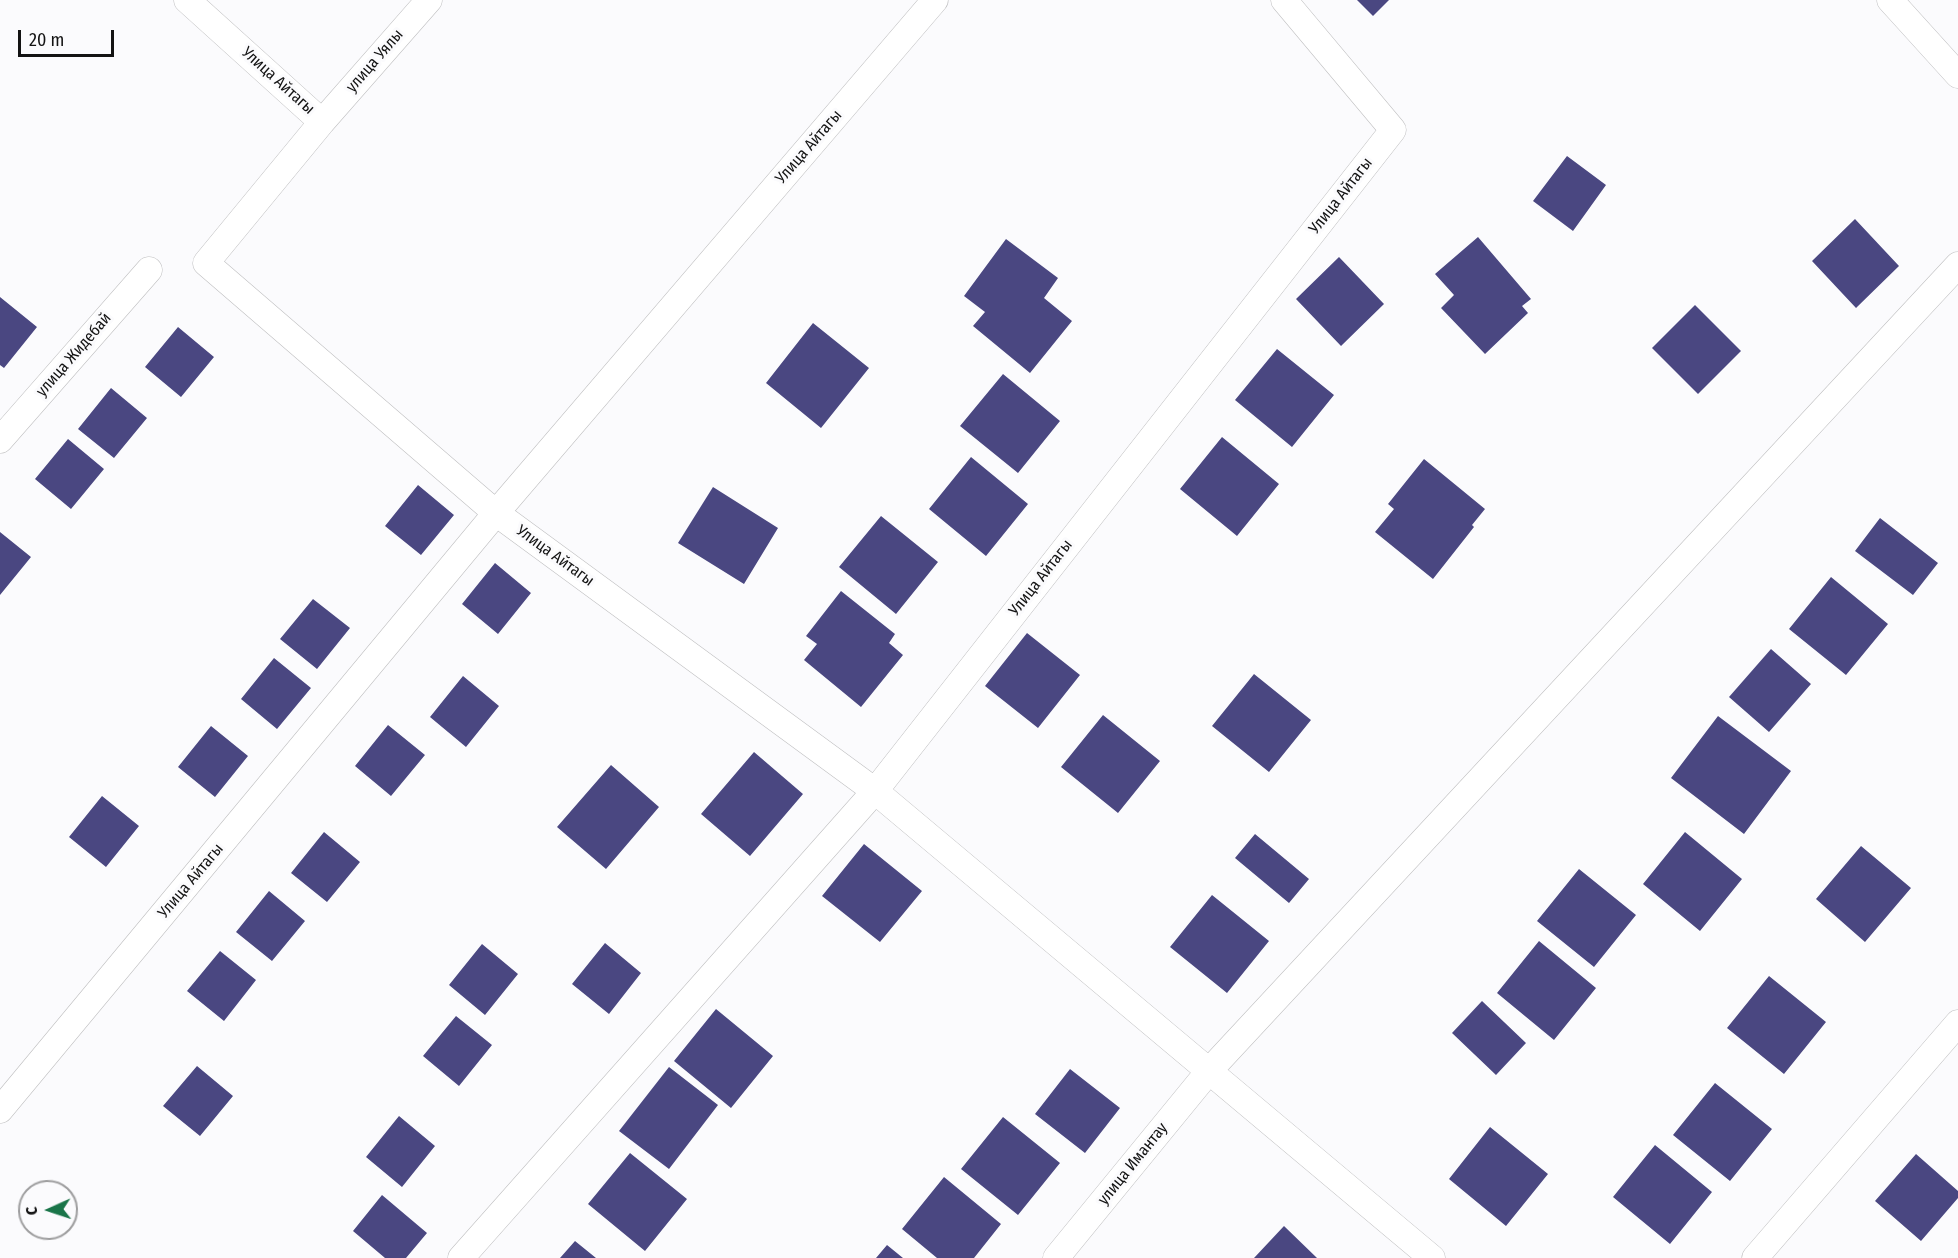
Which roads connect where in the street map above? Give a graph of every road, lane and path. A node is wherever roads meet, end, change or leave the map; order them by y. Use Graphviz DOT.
graph roads {
  1 [pos="187,0"];
  2 [pos="429,0"];
  3 [pos="935,0"];
  4 [pos="1284,0"];
  5 [pos="1890,0"];
  6 [pos="1958,75"];
  7 [pos="322,122"];
  8 [pos="1958,266"];
  9 [pos="149,270"];
  10 [pos="0,440"];
  11 [pos="496,513"];
  12 [pos="875,790"];
  13 [pos="1958,1023"];
  14 [pos="1209,1071"];
  15 [pos="0,1110"];
  16 [pos="461,1258"];
  17 [pos="1056,1258"];
  18 [pos="1432,1258"];
  19 [pos="1755,1258"];
  1 -- 7 [label="street, Улица Айтагы"];
  2 -- 7 [label="street, улица Уялы"];
  3 -- 11 [label="street, Улица Айтагы"];
  4 -- 12 [label="street, Улица Айтагы"];
  5 -- 6 [label="street"];
  7 -- 11 [label="street, Улица Айтагы"];
  8 -- 14 [label="street, улица Имантау"];
  9 -- 10 [label="street, улица Жидебай"];
  11 -- 12 [label="street, Улица Айтагы"];
  11 -- 15 [label="street, Улица Айтагы"];
  12 -- 14 [label="street"];
  12 -- 16 [label="street"];
  13 -- 19 [label="street"];
  14 -- 17 [label="street, улица Имантау"];
  14 -- 18 [label="street"];
}
